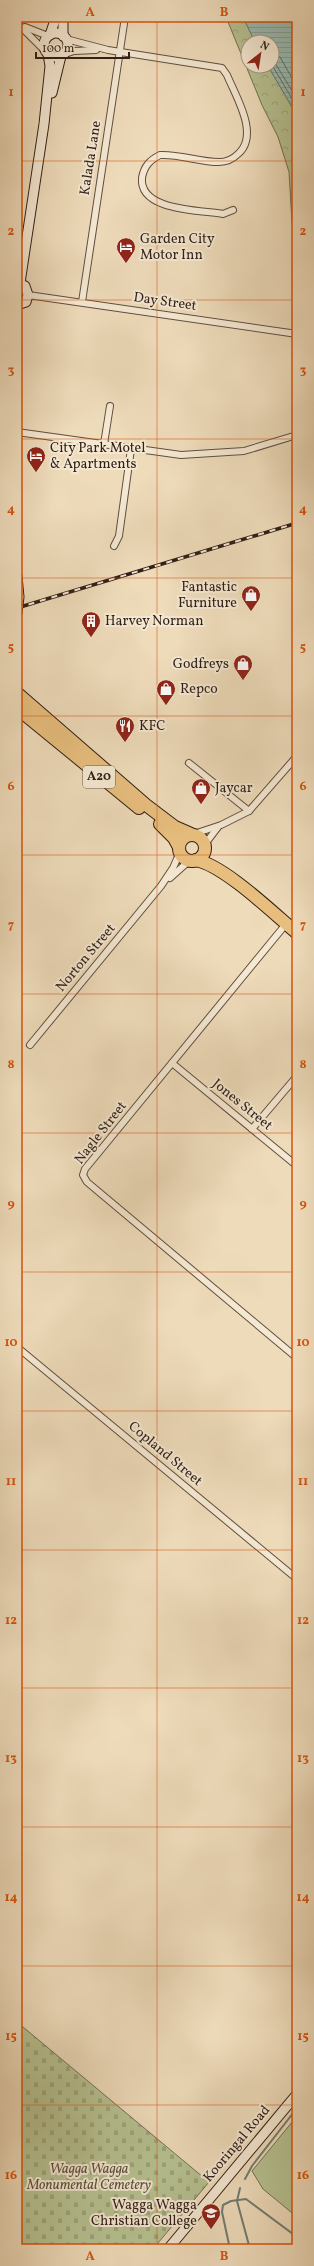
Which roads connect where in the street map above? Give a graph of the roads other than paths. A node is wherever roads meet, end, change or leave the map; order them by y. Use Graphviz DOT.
graph roads {
  1 [pos="56,17"];
  2 [pos="63,17"];
  3 [pos="125,17"];
  4 [pos="17,22"];
  5 [pos="49,35"];
  6 [pos="65,37"];
  7 [pos="108,50"];
  8 [pos="120,52"];
  9 [pos="46,53"];
  10 [pos="63,55"];
  11 [pos="44,124"];
  12 [pos="233,210"];
  13 [pos="18,283"];
  14 [pos="28,295"];
  15 [pos="82,302"];
  16 [pos="17,305"];
  17 [pos="297,334"];
  18 [pos="110,406"];
  19 [pos="17,432"];
  20 [pos="297,435"];
  21 [pos="104,444"];
  22 [pos="131,449"];
  23 [pos="114,546"];
  24 [pos="17,576"];
  25 [pos="17,613"];
  26 [pos="17,693"];
  27 [pos="17,708"];
  28 [pos="297,756"];
  29 [pos="189,762"];
  30 [pos="249,811"];
  31 [pos="221,825"];
  32 [pos="192,834"];
  33 [pos="205,847"];
  34 [pos="179,850"];
  35 [pos="193,861"];
  36 [pos="229,878"];
  37 [pos="161,886"];
  38 [pos="286,924"];
  39 [pos="297,933"];
  40 [pos="30,1045"];
  41 [pos="172,1063"];
  42 [pos="297,1076"];
  43 [pos="252,1129"];
  44 [pos="297,1166"];
  45 [pos="17,1347"];
  46 [pos="297,1358"];
  47 [pos="297,1579"];
  48 [pos="297,2094"];
  49 [pos="168,2249"];
  1 -- 5 [label="street"];
  2 -- 6 [label="street"];
  3 -- 8 [label="street, Kalada Lane"];
  4 -- 5 [label="street"];
  4 -- 9 [label="street"];
  5 -- 6 [label="street"];
  5 -- 9 [label="street"];
  6 -- 7 [label="street"];
  6 -- 10 [label="street"];
  7 -- 8 [label="street"];
  7 -- 10 [label="street"];
  8 -- 12 [label="street"];
  8 -- 15 [label="street, Kalada Lane"];
  9 -- 10 [label="street"];
  9 -- 11 [label="street"];
  10 -- 11 [label="street"];
  11 -- 13 [label="street"];
  13 -- 14 [label="street"];
  14 -- 15 [label="street, Day Street"];
  14 -- 16 [label="street"];
  15 -- 17 [label="street, Day Street"];
  18 -- 21 [label="street"];
  19 -- 21 [label="street"];
  20 -- 22 [label="street"];
  21 -- 22 [label="street"];
  22 -- 23 [label="street"];
  24 -- 25 [label="street"];
  26 -- 32 [label="highway, A20"];
  27 -- 34 [label="highway, A20"];
  28 -- 30 [label="street"];
  29 -- 30 [label="street"];
  30 -- 31 [label="street"];
  31 -- 32 [label="street"];
  31 -- 33 [label="street"];
  32 -- 33 [label="highway, A20"];
  32 -- 34 [label="highway"];
  33 -- 35 [label="highway"];
  33 -- 36 [label="highway, A20"];
  34 -- 35 [label="highway, A20"];
  34 -- 37 [label="street, Norton Street"];
  35 -- 36 [label="highway, A20"];
  35 -- 37 [label="street, Norton Street"];
  36 -- 38 [label="highway, A20"];
  37 -- 40 [label="street, Norton Street"];
  38 -- 39 [label="highway, A20"];
  38 -- 41 [label="street, Nagle Street"];
  41 -- 43 [label="street, Jones Street"];
  41 -- 46 [label="street, Nagle Street"];
  42 -- 43 [label="street"];
  43 -- 44 [label="street, Jones Street"];
  45 -- 47 [label="street, Copland Street"];
  48 -- 49 [label="street, Kooringal Road"];
}
